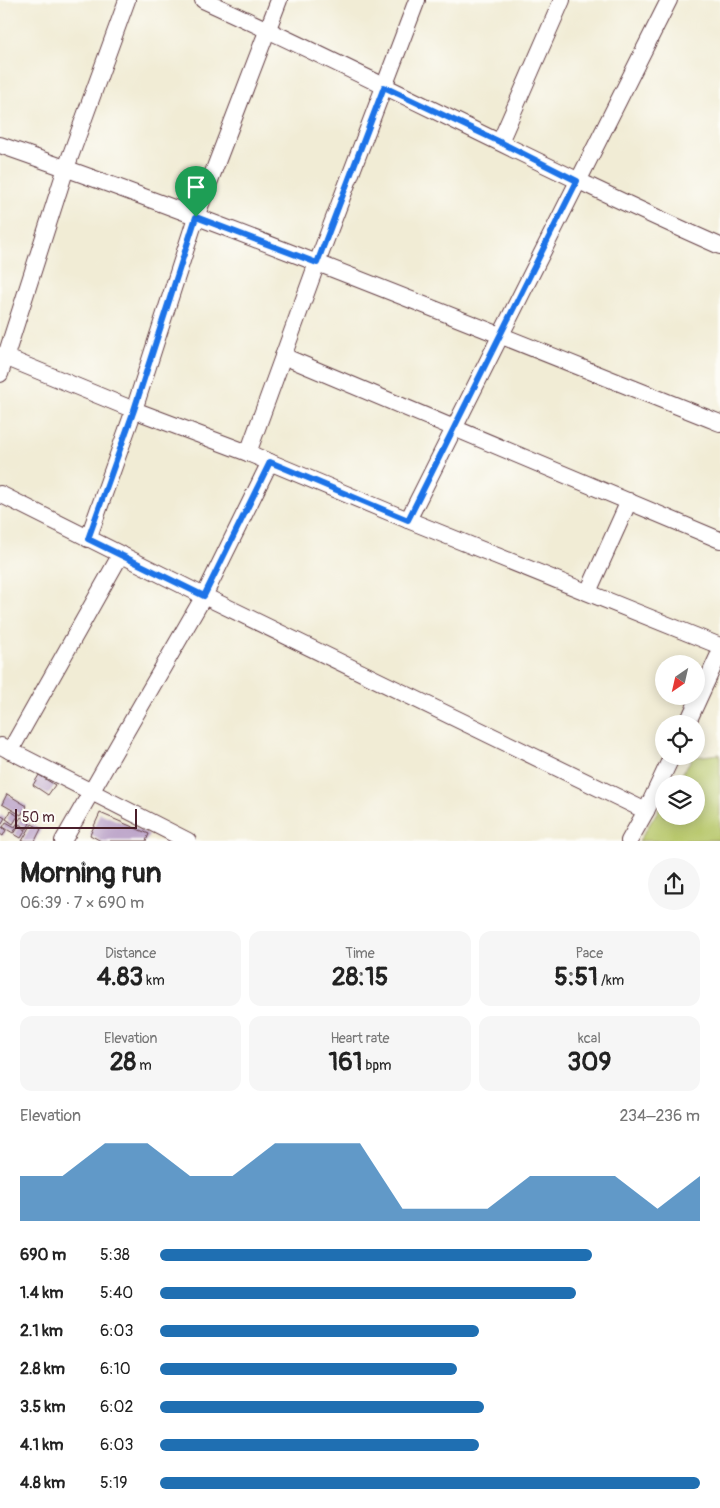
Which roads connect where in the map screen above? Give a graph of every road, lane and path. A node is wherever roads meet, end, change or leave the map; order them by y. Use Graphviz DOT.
graph roads {
  1 [pos="127,0"];
  2 [pos="203,0"];
  3 [pos="279,0"];
  4 [pos="417,0"];
  5 [pos="562,0"];
  6 [pos="669,0"];
  7 [pos="268,30"];
  8 [pos="384,87"];
  9 [pos="500,142"];
  10 [pos="0,145"];
  11 [pos="66,168"];
  12 [pos="577,181"];
  13 [pos="196,217"];
  14 [pos="720,246"];
  15 [pos="317,263"];
  16 [pos="501,336"];
  17 [pos="2,356"];
  18 [pos="284,356"];
  19 [pos="0,374"];
  20 [pos="134,410"];
  21 [pos="720,422"];
  22 [pos="454,427"];
  23 [pos="248,453"];
  24 [pos="270,462"];
  25 [pos="0,494"];
  26 [pos="629,501"];
  27 [pos="408,520"];
  28 [pos="88,539"];
  29 [pos="720,540"];
  30 [pos="121,554"];
  31 [pos="588,592"];
  32 [pos="204,596"];
  33 [pos="720,646"];
  34 [pos="720,652"];
  35 [pos="691,715"];
  36 [pos="5,748"];
  37 [pos="668,765"];
  38 [pos="91,792"];
  39 [pos="646,812"];
  40 [pos="63,840"];
  41 [pos="188,840"];
  42 [pos="629,840"];
  1 -- 11 [label="street"];
  2 -- 7 [label="street"];
  3 -- 7 [label="street"];
  4 -- 8 [label="street"];
  5 -- 9 [label="street"];
  6 -- 12 [label="street"];
  7 -- 8 [label="street"];
  7 -- 13 [label="street"];
  8 -- 9 [label="street"];
  8 -- 15 [label="street"];
  9 -- 12 [label="street"];
  10 -- 11 [label="street"];
  11 -- 13 [label="street"];
  11 -- 17 [label="street"];
  12 -- 14 [label="street"];
  12 -- 16 [label="street"];
  13 -- 15 [label="street"];
  13 -- 20 [label="street"];
  15 -- 16 [label="street"];
  15 -- 18 [label="street"];
  16 -- 21 [label="street"];
  16 -- 22 [label="street"];
  17 -- 19 [label="street"];
  17 -- 20 [label="street"];
  18 -- 22 [label="street"];
  18 -- 23 [label="street"];
  20 -- 23 [label="street"];
  20 -- 28 [label="street"];
  22 -- 26 [label="street"];
  22 -- 27 [label="street"];
  23 -- 24 [label="street"];
  24 -- 27 [label="street"];
  24 -- 32 [label="street"];
  25 -- 28 [label="street"];
  26 -- 29 [label="street"];
  26 -- 31 [label="street"];
  27 -- 31 [label="street"];
  28 -- 30 [label="street"];
  30 -- 32 [label="street"];
  30 -- 36 [label="street"];
  31 -- 33 [label="street"];
  32 -- 38 [label="street"];
  32 -- 39 [label="street"];
  34 -- 35 [label="street"];
  36 -- 38 [label="street"];
  37 -- 39 [label="street"];
  38 -- 40 [label="street"];
  38 -- 41 [label="street"];
  39 -- 42 [label="street"];
}
